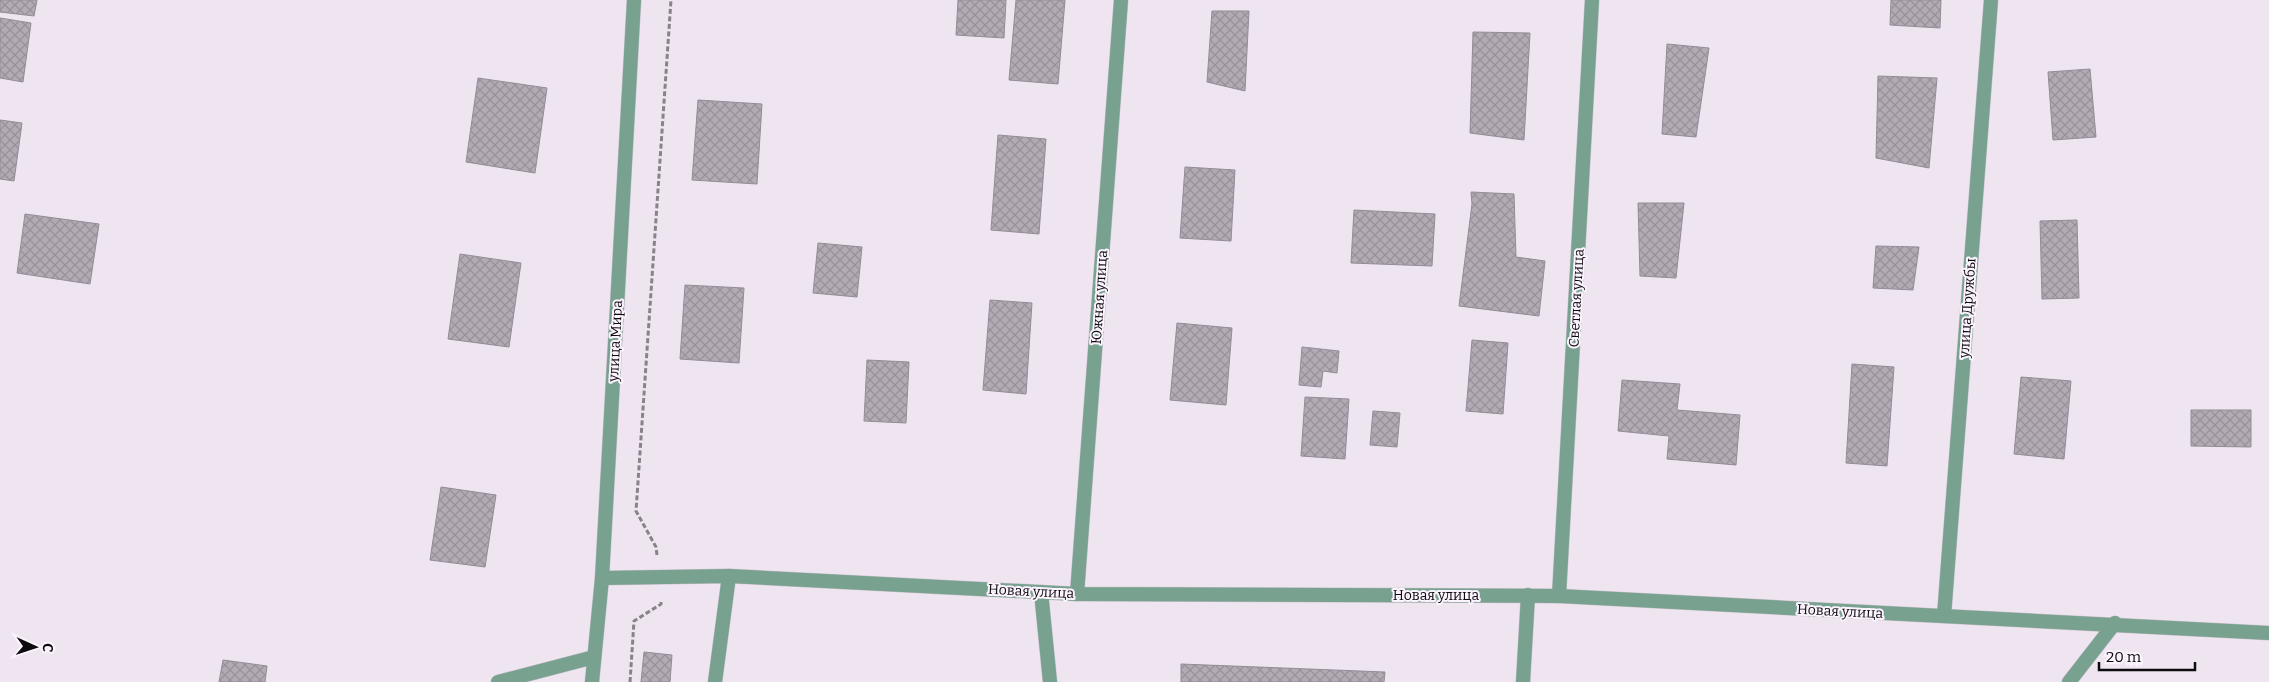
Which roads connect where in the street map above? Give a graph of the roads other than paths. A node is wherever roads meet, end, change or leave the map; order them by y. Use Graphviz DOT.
graph roads {
  1 [pos="634,0"];
  2 [pos="1121,0"];
  3 [pos="1592,0"];
  4 [pos="1991,0"];
  5 [pos="729,576"];
  6 [pos="602,578"];
  7 [pos="1041,592"];
  8 [pos="1077,594"];
  9 [pos="1528,595"];
  10 [pos="1560,596"];
  11 [pos="1944,616"];
  12 [pos="2115,623"];
  13 [pos="2269,633"];
  14 [pos="594,657"];
  15 [pos="498,682"];
  16 [pos="592,682"];
  17 [pos="716,682"];
  18 [pos="1050,682"];
  19 [pos="1524,682"];
  20 [pos="2068,682"];
  1 -- 6 [label="street, улица Мира"];
  2 -- 8 [label="street, Южная улица"];
  3 -- 10 [label="street, Светлая улица"];
  4 -- 11 [label="street, улица Дружбы"];
  5 -- 6 [label="street, Новая улица"];
  5 -- 7 [label="street, Новая улица"];
  5 -- 17 [label="street"];
  6 -- 14 [label="street, улица Мира"];
  7 -- 8 [label="street, Новая улица"];
  7 -- 18 [label="street"];
  8 -- 9 [label="street, Новая улица"];
  9 -- 10 [label="street, Новая улица"];
  9 -- 19 [label="street"];
  10 -- 11 [label="street, Новая улица"];
  11 -- 12 [label="street, Новая улица"];
  12 -- 13 [label="street, Новая улица"];
  12 -- 20 [label="street"];
  14 -- 15 [label="street"];
  14 -- 16 [label="street, улица Мира"];
}
